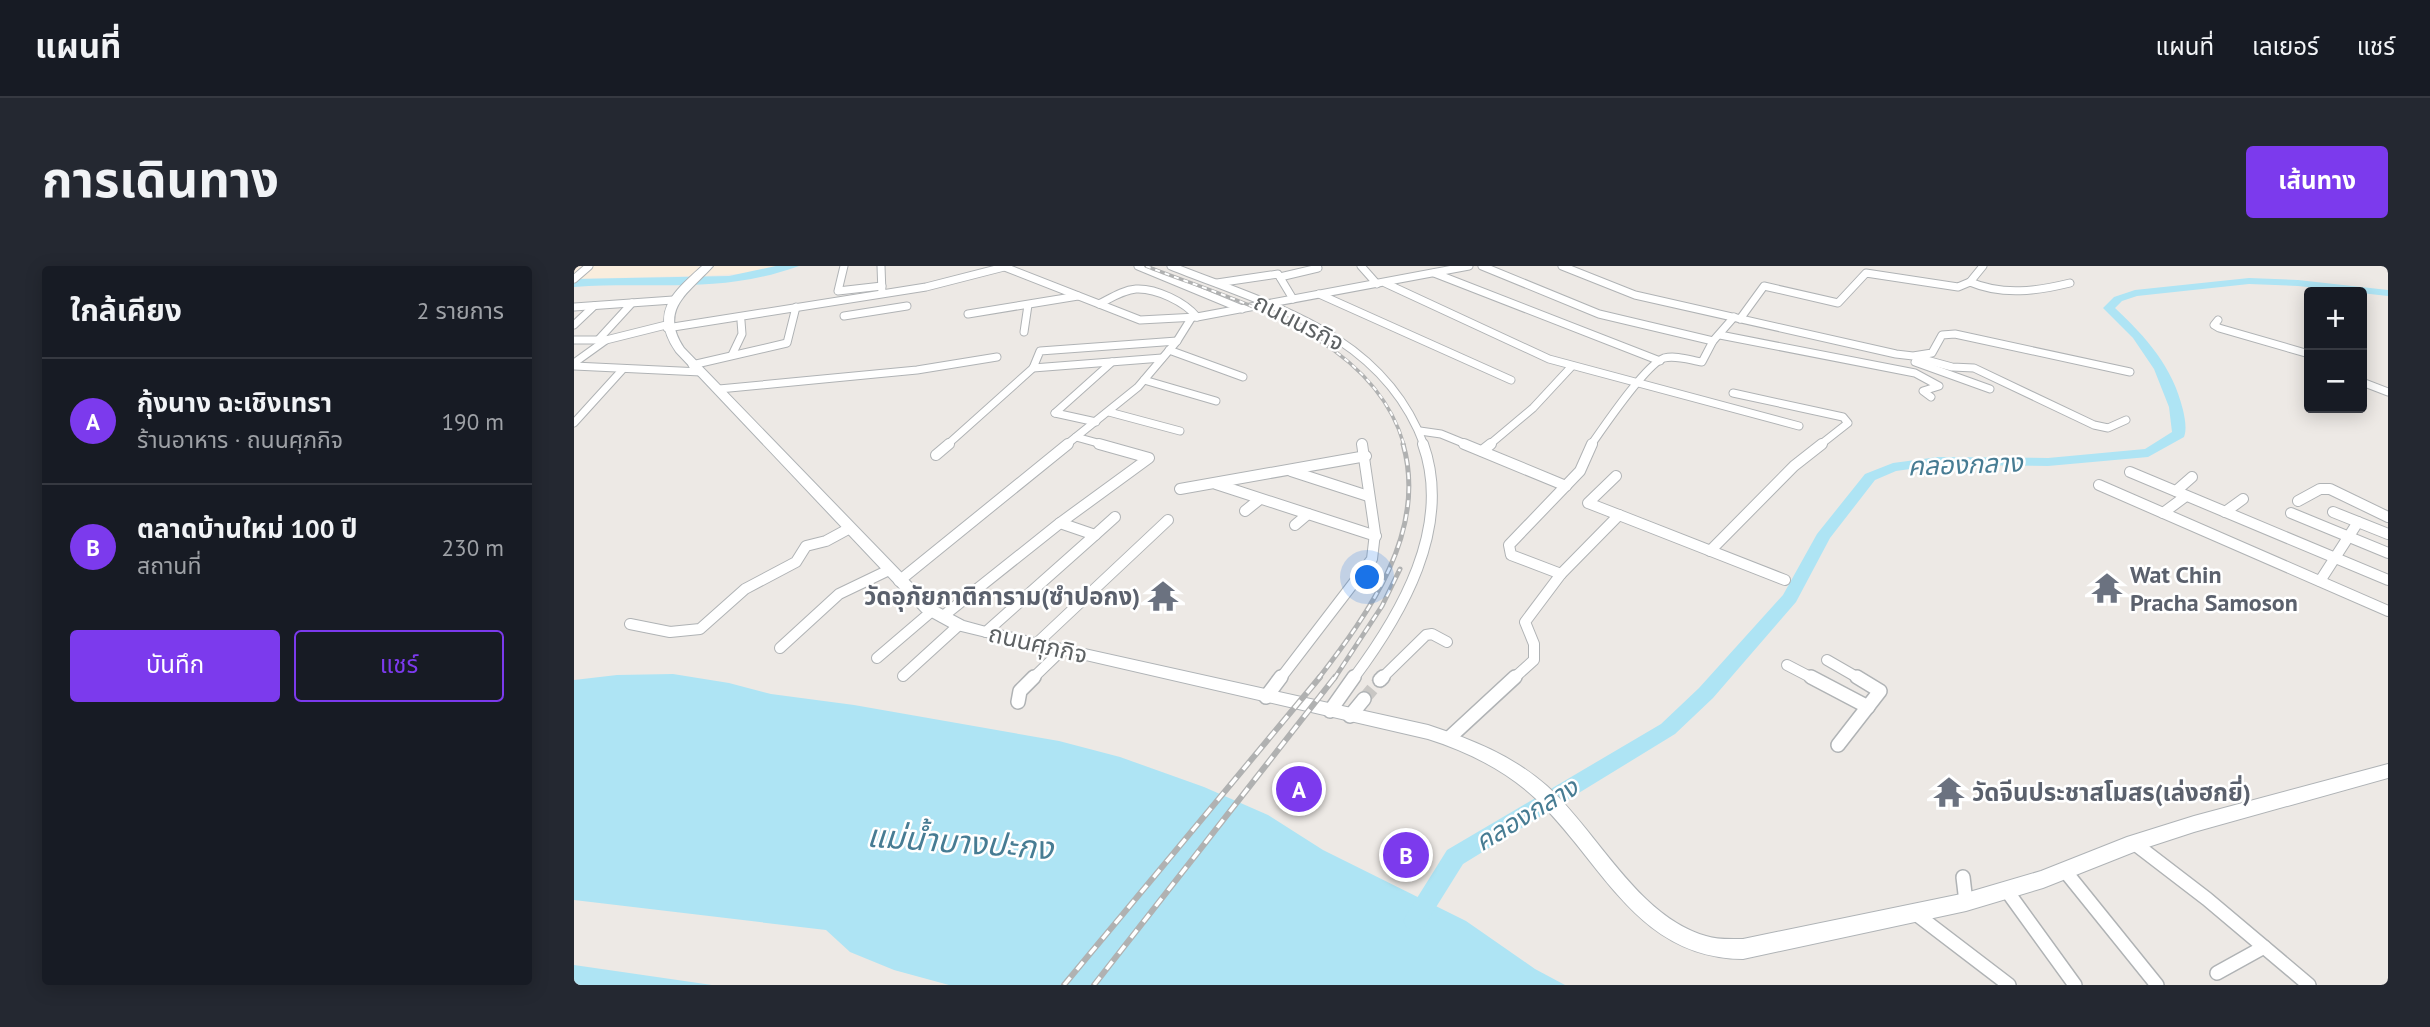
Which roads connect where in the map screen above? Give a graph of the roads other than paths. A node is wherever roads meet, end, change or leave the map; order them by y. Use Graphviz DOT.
graph roads {
  1 [pos="589,266"];
  2 [pos="844,266"];
  3 [pos="881,266"];
  4 [pos="1005,266"];
  5 [pos="1138,266"];
  6 [pos="1171,266"];
  7 [pos="1361,266"];
  8 [pos="1411,266"];
  9 [pos="1469,266"];
  10 [pos="1482,266"];
  11 [pos="1562,266"];
  12 [pos="1983,266"];
  13 [pos="705,268"];
  14 [pos="1318,268"];
  15 [pos="1433,273"];
  16 [pos="577,276"];
  17 [pos="1419,276"];
  18 [pos="1280,277"];
  19 [pos="1970,282"];
  20 [pos="1381,283"];
  21 [pos="2070,283"];
  22 [pos="1217,284"];
  23 [pos="882,290"];
  24 [pos="1319,295"];
  25 [pos="676,296"];
  26 [pos="1077,296"];
  27 [pos="1293,299"];
  28 [pos="632,303"];
  29 [pos="1099,304"];
  30 [pos="1266,304"];
  31 [pos="1028,305"];
  32 [pos="594,306"];
  33 [pos="907,306"];
  34 [pos="574,307"];
  35 [pos="796,307"];
  36 [pos="1242,309"];
  37 [pos="881,310"];
  38 [pos="968,314"];
  39 [pos="844,316"];
  40 [pos="1195,317"];
  41 [pos="1737,318"];
  42 [pos="2218,320"];
  43 [pos="741,321"];
  44 [pos="574,325"];
  45 [pos="666,326"];
  46 [pos="1024,332"];
  47 [pos="1716,338"];
  48 [pos="574,340"];
  49 [pos="602,340"];
  50 [pos="1177,341"];
  51 [pos="1169,350"];
  52 [pos="2304,353"];
  53 [pos="732,355"];
  54 [pos="997,357"];
  55 [pos="1913,357"];
  56 [pos="1162,358"];
  57 [pos="1660,361"];
  58 [pos="1112,362"];
  59 [pos="574,365"];
  60 [pos="1572,366"];
  61 [pos="697,368"];
  62 [pos="1033,368"];
  63 [pos="623,369"];
  64 [pos="2130,372"];
  65 [pos="1243,377"];
  66 [pos="1144,380"];
  67 [pos="1511,380"];
  68 [pos="1640,383"];
  69 [pos="2367,384"];
  70 [pos="719,388"];
  71 [pos="1990,389"];
  72 [pos="2388,392"];
  73 [pos="1733,393"];
  74 [pos="1931,397"];
  75 [pos="1216,401"];
  76 [pos="1109,412"];
  77 [pos="2126,420"];
  78 [pos="1096,422"];
  79 [pos="574,423"];
  80 [pos="1799,426"];
  81 [pos="1180,431"];
  82 [pos="1420,431"];
  83 [pos="1076,437"];
  84 [pos="1362,443"];
  85 [pos="1482,451"];
  86 [pos="936,455"];
  87 [pos="1366,456"];
  88 [pos="1289,471"];
  89 [pos="2130,472"];
  90 [pos="1616,476"];
  91 [pos="2192,477"];
  92 [pos="1213,483"];
  93 [pos="2099,485"];
  94 [pos="1566,486"];
  95 [pos="1180,489"];
  96 [pos="2176,491"];
  97 [pos="1368,496"];
  98 [pos="2186,496"];
  99 [pos="1260,499"];
  100 [pos="2243,499"];
  101 [pos="2298,501"];
  102 [pos="1245,511"];
  103 [pos="2225,512"];
  104 [pos="2333,512"];
  105 [pos="2163,513"];
  106 [pos="2291,513"];
  107 [pos="1308,514"];
  108 [pos="1619,515"];
  109 [pos="1115,517"];
  110 [pos="2388,517"];
  111 [pos="1168,520"];
  112 [pos="2358,522"];
  113 [pos="1060,523"];
  114 [pos="1295,525"];
  115 [pos="850,528"];
  116 [pos="2388,534"];
  117 [pos="1095,535"];
  118 [pos="1377,536"];
  119 [pos="2349,537"];
  120 [pos="1710,551"];
  121 [pos="2388,552"];
  122 [pos="2335,557"];
  123 [pos="1561,574"];
  124 [pos="894,575"];
  125 [pos="1785,580"];
  126 [pos="2388,580"];
  127 [pos="2320,581"];
  128 [pos="2388,611"];
  129 [pos="937,614"];
  130 [pos="630,624"];
  131 [pos="959,625"];
  132 [pos="986,632"];
  133 [pos="1447,642"];
  134 [pos="1036,644"];
  135 [pos="780,648"];
  136 [pos="1062,650"];
  137 [pos="877,659"];
  138 [pos="1826,660"];
  139 [pos="1787,665"];
  140 [pos="903,676"];
  141 [pos="1380,680"];
  142 [pos="1265,697"];
  143 [pos="1364,699"];
  144 [pos="1018,702"];
  145 [pos="1868,707"];
  146 [pos="1330,711"];
  147 [pos="1350,716"];
  148 [pos="1449,738"];
  149 [pos="1838,745"];
  150 [pos="2388,771"];
  151 [pos="2134,843"];
  152 [pos="2065,871"];
  153 [pos="1963,877"];
  154 [pos="2007,891"];
  155 [pos="1966,902"];
  156 [pos="1916,914"];
  157 [pos="2264,947"];
  158 [pos="2217,973"];
  159 [pos="2009,985"];
  160 [pos="2075,985"];
  161 [pos="2157,985"];
  162 [pos="2309,985"];
  1 -- 16 [label="street"];
  2 -- 23 [label="street"];
  3 -- 23 [label="street"];
  4 -- 23 [label="street"];
  4 -- 26 [label="street"];
  5 -- 36 [label="street"];
  6 -- 22 [label="street, ถนนนรกิจ"];
  7 -- 20 [label="street"];
  8 -- 17 [label="street"];
  9 -- 15 [label="street"];
  10 -- 47 [label="street"];
  11 -- 41 [label="street"];
  12 -- 19 [label="street"];
  13 -- 25 [label="main road"];
  14 -- 18 [label="street"];
  15 -- 17 [label="street"];
  15 -- 57 [label="street"];
  17 -- 20 [label="street"];
  18 -- 22 [label="street"];
  18 -- 27 [label="street"];
  19 -- 21 [label="street"];
  19 -- 41 [label="street"];
  20 -- 24 [label="street"];
  20 -- 60 [label="street"];
  22 -- 30 [label="street, ถนนนรกิจ"];
  23 -- 35 [label="street"];
  23 -- 37 [label="street"];
  24 -- 27 [label="street"];
  24 -- 67 [label="street"];
  25 -- 28 [label="street"];
  25 -- 45 [label="main road"];
  26 -- 29 [label="street"];
  26 -- 31 [label="street"];
  27 -- 30 [label="street"];
  28 -- 32 [label="street"];
  28 -- 49 [label="street"];
  29 -- 40 [label="street"];
  29 -- 40 [label="street"];
  30 -- 36 [label="street"];
  30 -- 82 [label="street, ถนนนรกิจ"];
  31 -- 38 [label="street"];
  31 -- 46 [label="street"];
  32 -- 34 [label="street"];
  32 -- 44 [label="street"];
  33 -- 37 [label="street"];
  35 -- 45 [label="street"];
  35 -- 53 [label="street"];
  36 -- 40 [label="street"];
  37 -- 39 [label="street"];
  40 -- 50 [label="street"];
  41 -- 47 [label="street"];
  41 -- 55 [label="street"];
  42 -- 52 [label="street"];
  43 -- 53 [label="street"];
  45 -- 49 [label="street"];
  45 -- 61 [label="main road, ถนนศุภกิจ"];
  47 -- 57 [label="street"];
  47 -- 74 [label="street"];
  48 -- 49 [label="street"];
  49 -- 59 [label="street"];
  50 -- 51 [label="street"];
  50 -- 62 [label="street"];
  51 -- 56 [label="street"];
  51 -- 65 [label="street"];
  53 -- 61 [label="street"];
  54 -- 70 [label="street"];
  55 -- 64 [label="street"];
  55 -- 71 [label="street"];
  55 -- 77 [label="street"];
  56 -- 58 [label="street"];
  56 -- 66 [label="street"];
  57 -- 68 [label="street"];
  58 -- 62 [label="street"];
  58 -- 78 [label="street"];
  59 -- 63 [label="street"];
  60 -- 68 [label="street"];
  60 -- 85 [label="street"];
  61 -- 63 [label="street"];
  61 -- 70 [label="main road, ถนนศุภกิจ"];
  62 -- 86 [label="street"];
  63 -- 79 [label="street"];
  66 -- 75 [label="street"];
  66 -- 76 [label="street"];
  68 -- 80 [label="street"];
  68 -- 94 [label="street"];
  69 -- 72 [label="street"];
  70 -- 115 [label="main road, ถนนศุภกิจ"];
  73 -- 120 [label="street"];
  76 -- 78 [label="street"];
  76 -- 81 [label="street"];
  78 -- 83 [label="street"];
  82 -- 85 [label="street"];
  82 -- 146 [label="street, ถนนนรกิจ"];
  83 -- 113 [label="street"];
  83 -- 124 [label="street"];
  84 -- 87 [label="street"];
  85 -- 94 [label="street"];
  87 -- 88 [label="street"];
  87 -- 97 [label="street"];
  88 -- 92 [label="street"];
  88 -- 97 [label="street"];
  89 -- 96 [label="street"];
  90 -- 108 [label="street"];
  91 -- 96 [label="street"];
  92 -- 95 [label="street"];
  92 -- 99 [label="street"];
  93 -- 105 [label="street"];
  94 -- 123 [label="street"];
  96 -- 98 [label="street"];
  97 -- 118 [label="street"];
  98 -- 103 [label="street"];
  98 -- 105 [label="street"];
  99 -- 102 [label="street"];
  99 -- 107 [label="street"];
  100 -- 103 [label="street"];
  101 -- 110 [label="street"];
  103 -- 122 [label="street"];
  104 -- 112 [label="street"];
  105 -- 127 [label="street"];
  106 -- 119 [label="street"];
  107 -- 114 [label="street"];
  107 -- 118 [label="street"];
  108 -- 120 [label="street"];
  108 -- 123 [label="street"];
  109 -- 117 [label="street"];
  111 -- 134 [label="street"];
  112 -- 116 [label="street"];
  112 -- 119 [label="street"];
  113 -- 117 [label="street"];
  113 -- 129 [label="street"];
  115 -- 124 [label="main road, ถนนศุภกิจ"];
  115 -- 130 [label="street"];
  117 -- 132 [label="street"];
  118 -- 142 [label="street"];
  119 -- 121 [label="street"];
  119 -- 122 [label="street"];
  120 -- 125 [label="street"];
  122 -- 126 [label="street"];
  122 -- 127 [label="street"];
  123 -- 148 [label="street"];
  124 -- 129 [label="main road, ถนนศุภกิจ"];
  124 -- 135 [label="street"];
  127 -- 128 [label="street"];
  129 -- 131 [label="main road, ถนนศุภกิจ"];
  129 -- 137 [label="street"];
  131 -- 132 [label="main road, ถนนศุภกิจ"];
  131 -- 140 [label="street"];
  132 -- 134 [label="main road, ถนนศุภกิจ"];
  133 -- 141 [label="street"];
  134 -- 136 [label="main road, ถนนศุภกิจ"];
  136 -- 142 [label="main road, ถนนศุภกิจ"];
  136 -- 144 [label="street"];
  138 -- 145 [label="street"];
  139 -- 145 [label="street"];
  142 -- 146 [label="main road, ถนนศุภกิจ"];
  143 -- 147 [label="street"];
  145 -- 149 [label="street"];
  146 -- 147 [label="main road, ถนนศุภกิจ"];
  147 -- 148 [label="main road, ถนนศุภกิจ"];
  148 -- 156 [label="main road, ถนนศุภกิจ"];
  150 -- 151 [label="main road, ถนนศุภกิจ"];
  151 -- 152 [label="main road, ถนนศุภกิจ"];
  151 -- 157 [label="street"];
  152 -- 154 [label="main road, ถนนศุภกิจ"];
  152 -- 161 [label="street"];
  153 -- 155 [label="street"];
  154 -- 155 [label="main road, ถนนศุภกิจ"];
  154 -- 160 [label="street"];
  155 -- 156 [label="main road, ถนนศุภกิจ"];
  156 -- 159 [label="street"];
  157 -- 158 [label="street"];
  157 -- 162 [label="street"];
}
